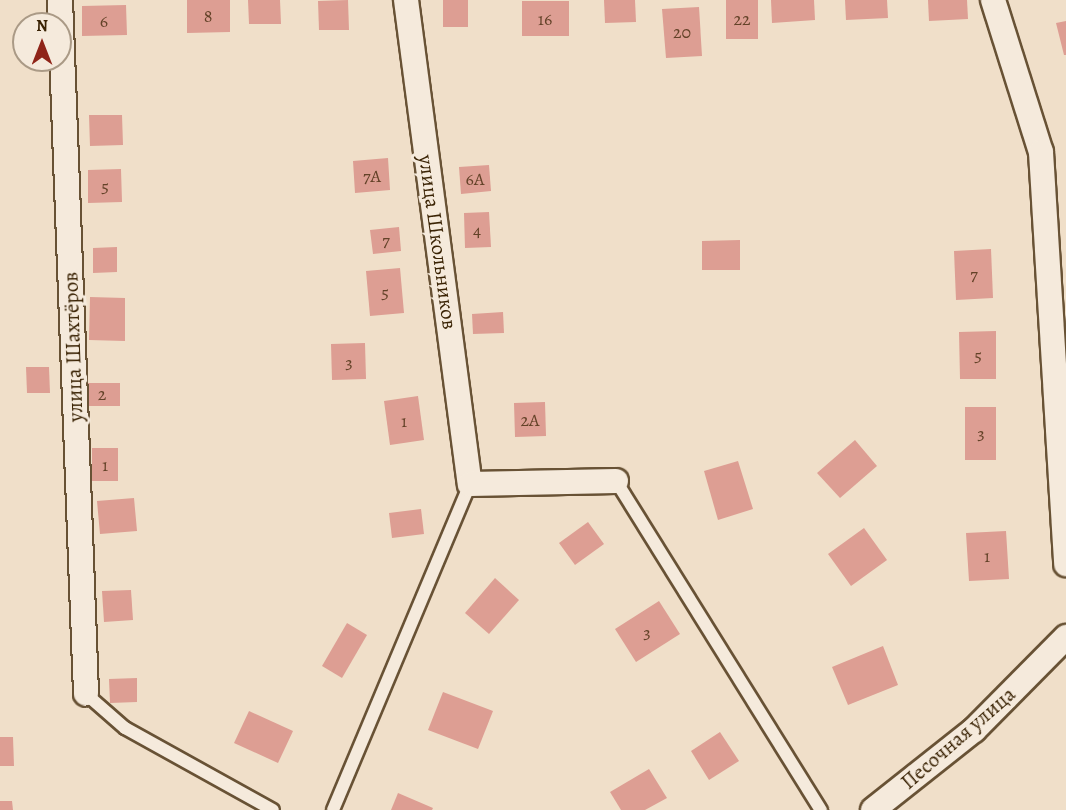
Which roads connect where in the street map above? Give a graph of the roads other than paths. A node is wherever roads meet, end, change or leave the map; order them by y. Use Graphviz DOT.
graph roads {
  1 [pos="60,0"];
  2 [pos="406,0"];
  3 [pos="993,0"];
  4 [pos="616,481"];
  5 [pos="470,484"];
  6 [pos="1066,564"];
  7 [pos="1066,637"];
  8 [pos="86,694"];
  9 [pos="273,810"];
  10 [pos="333,810"];
  11 [pos="821,810"];
  12 [pos="873,810"];
  1 -- 8 [label="street, улица Шахтёров"];
  2 -- 5 [label="street, улица Школьников"];
  3 -- 6 [label="street"];
  4 -- 5 [label="street"];
  4 -- 11 [label="lane"];
  5 -- 10 [label="lane"];
  7 -- 12 [label="street, Песочная улица"];
  8 -- 9 [label="lane"];
}
